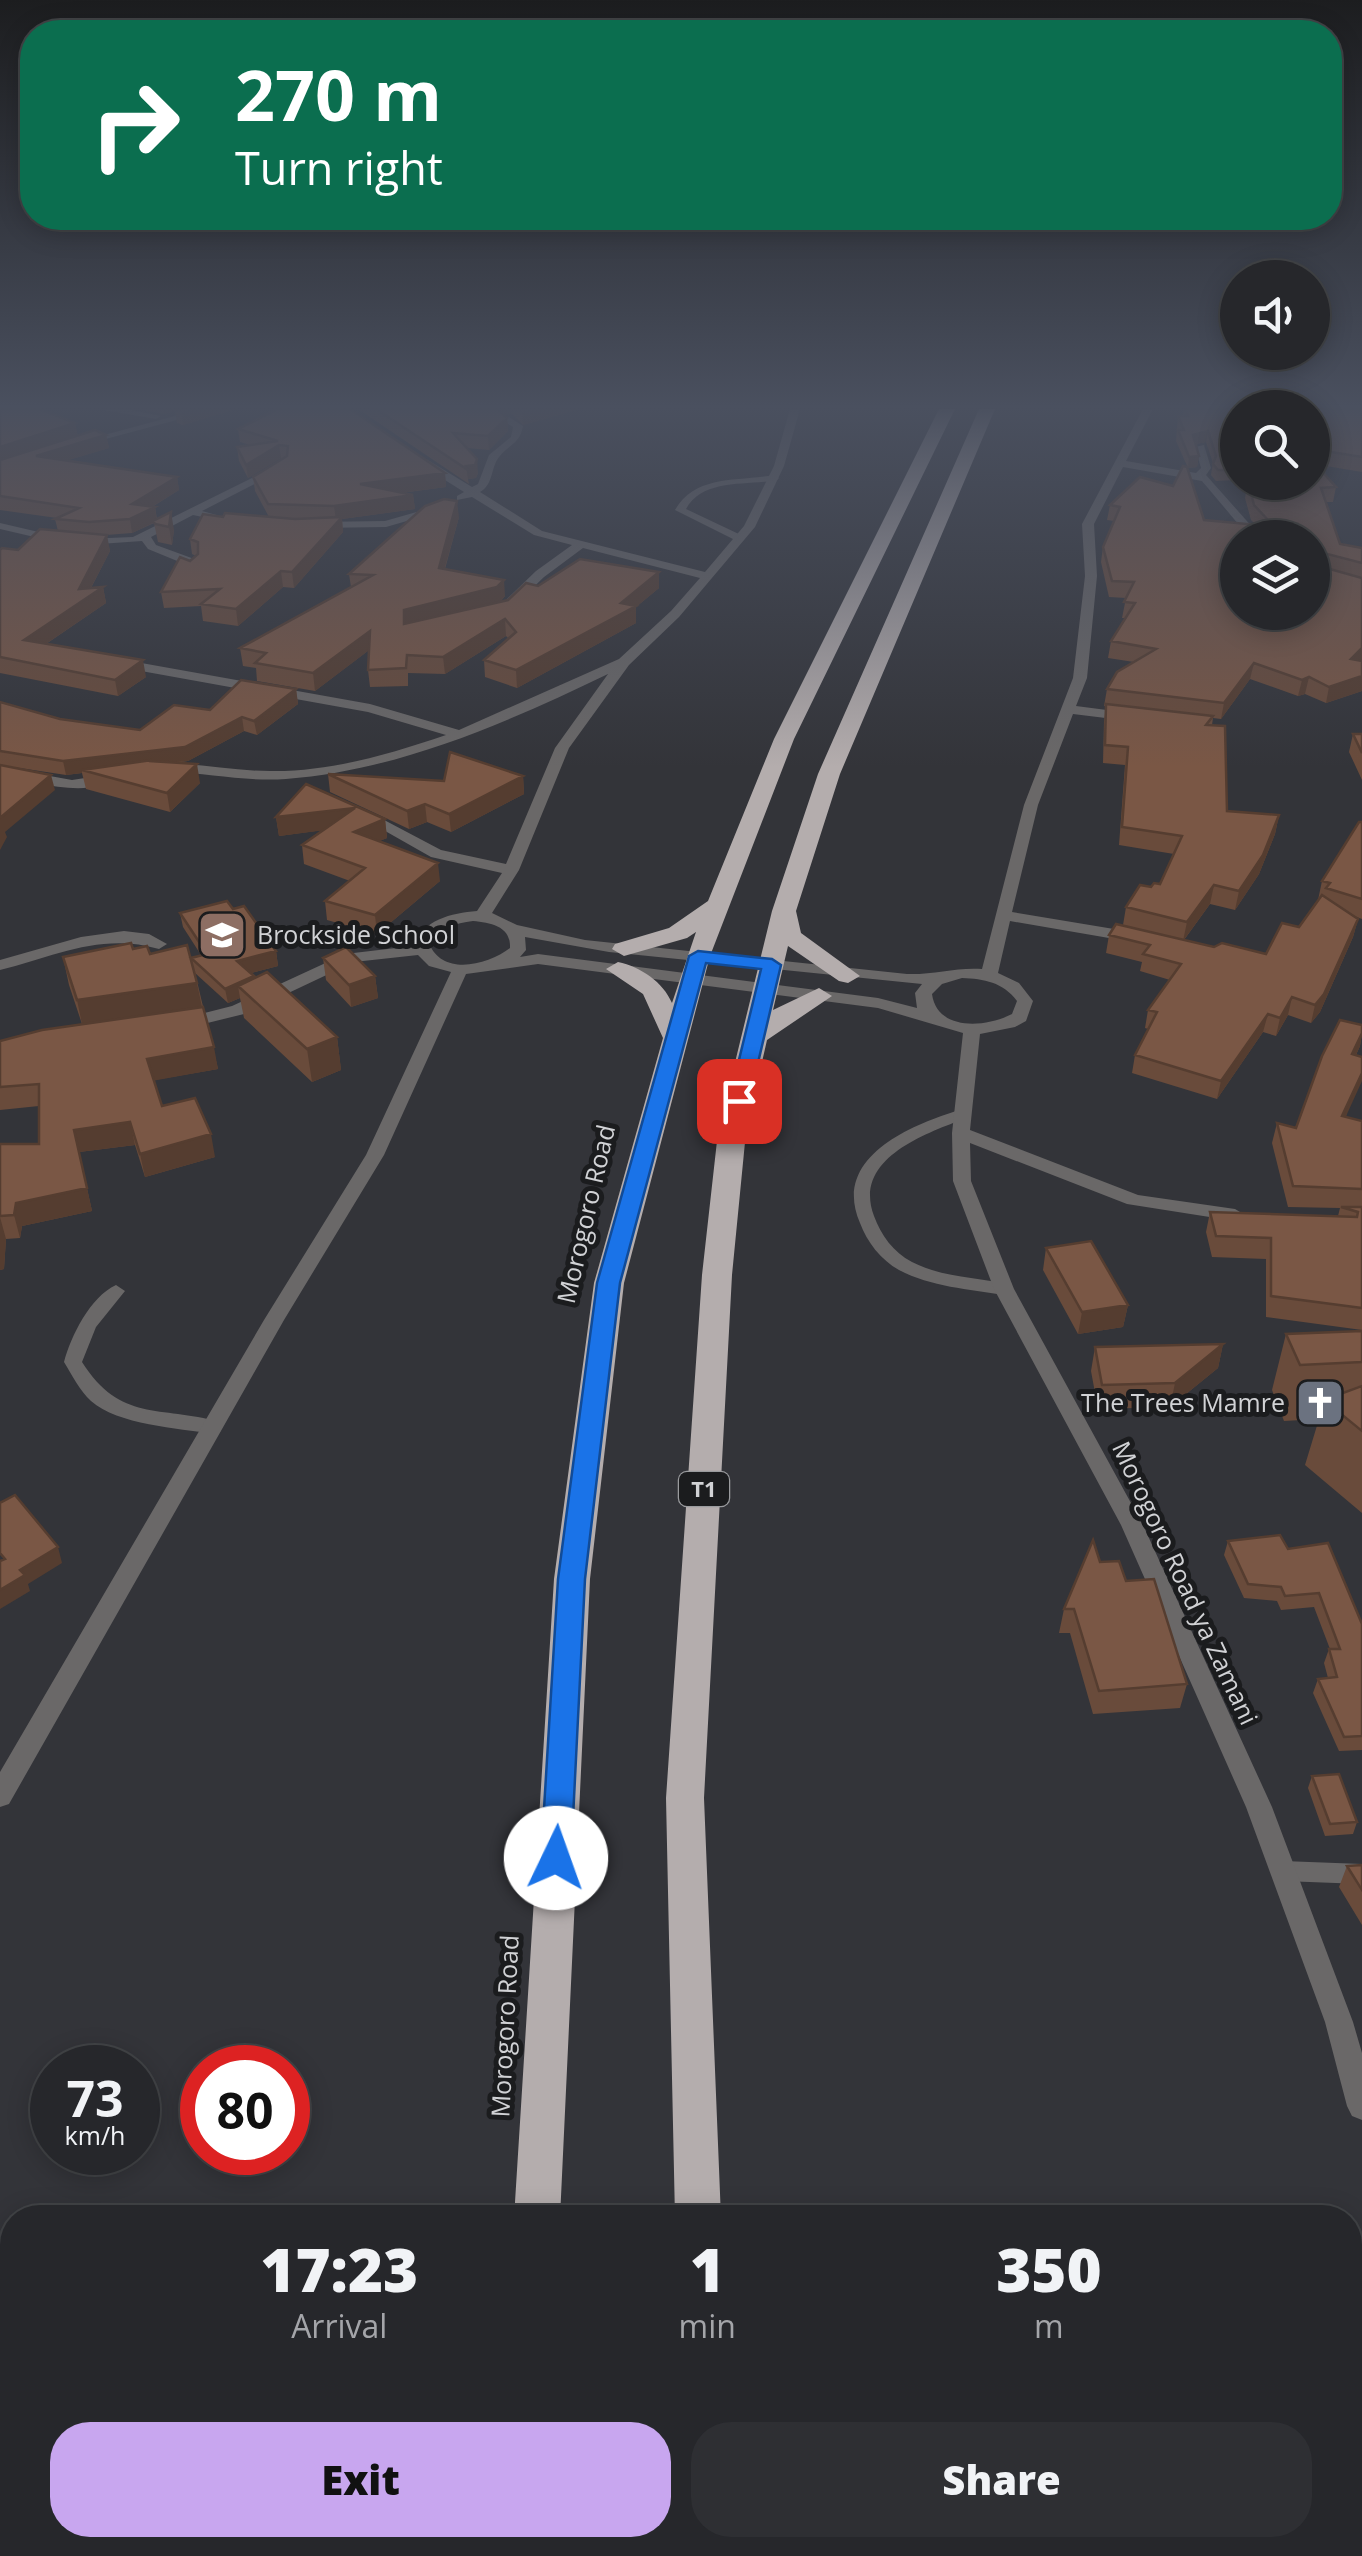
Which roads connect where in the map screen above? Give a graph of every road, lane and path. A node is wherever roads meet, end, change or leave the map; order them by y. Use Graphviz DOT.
graph roads {
  1 [pos="8,528"];
  2 [pos="157,528"];
  3 [pos="530,528"];
  4 [pos="717,528"];
  5 [pos="745,528"];
  6 [pos="888,528"];
  7 [pos="935,528"];
  8 [pos="1088,528"];
  9 [pos="144,535"];
  10 [pos="739,538"];
  11 [pos="578,546"];
  12 [pos="191,570"];
  13 [pos="704,575"];
  14 [pos="504,610"];
  15 [pos="99,660"];
  16 [pos="624,662"];
  17 [pos="1068,709"];
  18 [pos="1139,718"];
  19 [pos="460,734"];
  20 [pos="0,771"];
  21 [pos="273,775"];
  22 [pos="302,791"];
  23 [pos="348,808"];
  24 [pos="511,870"];
  25 [pos="718,905"];
  26 [pos="784,911"];
  27 [pos="1002,914"];
  28 [pos="482,917"];
  29 [pos="514,929"];
  30 [pos="1159,943"];
  31 [pos="159,944"];
  32 [pos="422,950"];
  33 [pos="621,959"];
  34 [pos="501,963"];
  35 [pos="0,965"];
  36 [pos="694,968"];
  37 [pos="460,970"];
  38 [pos="848,976"];
  39 [pos="990,976"];
  40 [pos="768,977"];
  41 [pos="936,980"];
  42 [pos="820,996"];
  43 [pos="933,1017"];
  44 [pos="166,1027"];
  45 [pos="972,1030"];
  46 [pos="674,1036"];
  47 [pos="752,1039"];
  48 [pos="962,1123"];
  49 [pos="1253,1215"];
  50 [pos="1004,1289"];
  51 [pos="116,1291"];
  52 [pos="212,1427"];
  53 [pos="0,1796"];
  54 [pos="1283,1870"];
  55 [pos="1362,1874"];
  56 [pos="1362,2106"];
  57 [pos="537,2205"];
  58 [pos="698,2205"];
  1 -- 9 [label="street"];
  2 -- 9 [label="street"];
  3 -- 11 [label="street"];
  4 -- 10 [label="lane"];
  5 -- 10 [label="street"];
  6 -- 25 [label="highway, Morogoro Road"];
  7 -- 26 [label="highway, T1"];
  8 -- 17 [label="street"];
  9 -- 12 [label="street"];
  10 -- 13 [label="street"];
  11 -- 13 [label="street"];
  11 -- 14 [label="street"];
  13 -- 16 [label="street"];
  15 -- 19 [label="street"];
  16 -- 19 [label="street"];
  16 -- 24 [label="street"];
  17 -- 18 [label="street"];
  17 -- 27 [label="street"];
  19 -- 21 [label="street"];
  20 -- 21 [label="street"];
  21 -- 22 [label="street"];
  23 -- 24 [label="street"];
  24 -- 28 [label="street"];
  25 -- 33 [label="highway"];
  25 -- 36 [label="highway, Morogoro Road"];
  26 -- 38 [label="highway"];
  26 -- 40 [label="highway, T1"];
  27 -- 30 [label="street"];
  27 -- 39 [label="street"];
  28 -- 29 [label="street"];
  28 -- 32 [label="street"];
  29 -- 33 [label="street"];
  29 -- 34 [label="street"];
  31 -- 35 [label="street"];
  32 -- 37 [label="street"];
  32 -- 44 [label="street"];
  33 -- 34 [label="street"];
  33 -- 36 [label="street"];
  33 -- 46 [label="highway"];
  34 -- 37 [label="street"];
  36 -- 40 [label="street"];
  36 -- 40 [label="street"];
  36 -- 46 [label="highway, Morogoro Road"];
  37 -- 52 [label="street"];
  38 -- 40 [label="street"];
  38 -- 41 [label="street"];
  39 -- 41 [label="street"];
  39 -- 45 [label="street"];
  40 -- 42 [label="street"];
  40 -- 47 [label="highway, T1"];
  41 -- 43 [label="street"];
  42 -- 43 [label="street"];
  42 -- 47 [label="highway"];
  43 -- 45 [label="street"];
  45 -- 48 [label="street, Morogoro Road ya Zamani"];
  46 -- 57 [label="highway, Morogoro Road"];
  47 -- 58 [label="highway, T1"];
  48 -- 49 [label="street"];
  48 -- 50 [label="street, Morogoro Road ya Zamani"];
  48 -- 50 [label="lane"];
  50 -- 54 [label="street, Morogoro Road ya Zamani"];
  51 -- 52 [label="lane"];
  52 -- 53 [label="street"];
  54 -- 55 [label="lane"];
  54 -- 56 [label="street, Morogoro Road ya Zamani"];
}
